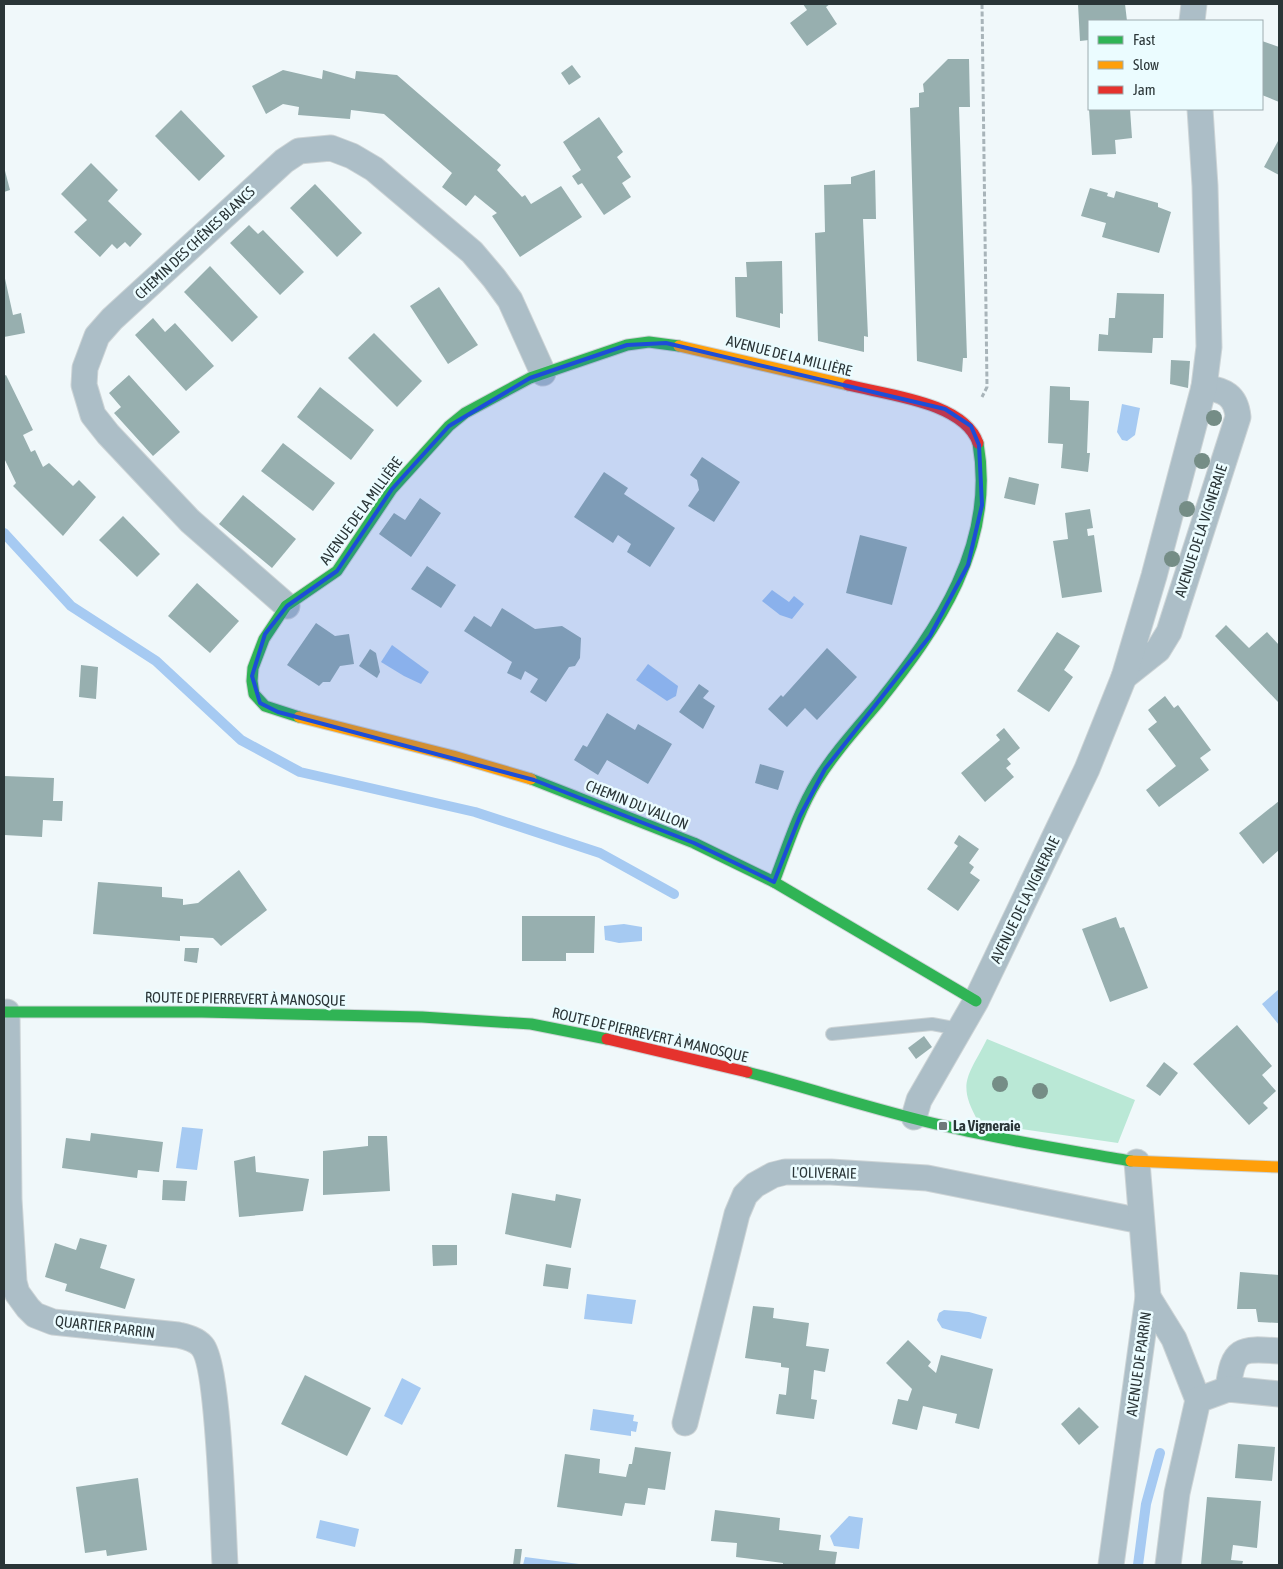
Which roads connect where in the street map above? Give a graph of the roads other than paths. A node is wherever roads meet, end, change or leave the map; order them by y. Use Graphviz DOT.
graph roads {
  1 [pos="1194,4"];
  2 [pos="1192,20"];
  3 [pos="1200,110"];
  4 [pos="543,373"];
  5 [pos="1204,387"];
  6 [pos="286,606"];
  7 [pos="1124,677"];
  8 [pos="260,702"];
  9 [pos="774,882"];
  10 [pos="976,1001"];
  11 [pos="5,1012"];
  12 [pos="959,1029"];
  13 [pos="832,1034"];
  14 [pos="914,1117"];
  15 [pos="1137,1162"];
  16 [pos="1279,1166"];
  17 [pos="1141,1221"];
  18 [pos="1148,1297"];
  19 [pos="1279,1351"];
  20 [pos="1228,1389"];
  21 [pos="1279,1394"];
  22 [pos="1198,1400"];
  23 [pos="685,1423"];
  24 [pos="225,1565"];
  25 [pos="1111,1565"];
  26 [pos="1168,1565"];
  1 -- 2 [label="street"];
  3 -- 5 [label="street, AVENUE DE LA VIGNERAIE"];
  4 -- 6 [label="street, AVENUE DE LA MILLIÈRE"];
  4 -- 6 [label="street, CHEMIN DES CHÊNES BLANCS"];
  4 -- 9 [label="street, AVENUE DE LA MILLIÈRE"];
  5 -- 7 [label="street, AVENUE DE LA VIGNERAIE"];
  5 -- 7 [label="street, AVENUE DE LA VIGNERAIE"];
  6 -- 8 [label="street, AVENUE DE LA MILLIÈRE"];
  7 -- 10 [label="street, AVENUE DE LA VIGNERAIE"];
  8 -- 9 [label="street, CHEMIN DU VALLON"];
  9 -- 10 [label="street, CHEMIN DU VALLON"];
  10 -- 12 [label="street, AVENUE DE LA VIGNERAIE"];
  11 -- 14 [label="street, ROUTE DE PIERREVERT À MANOSQUE"];
  11 -- 24 [label="street, QUARTIER PARRIN"];
  12 -- 13 [label="lane"];
  12 -- 14 [label="street, AVENUE DE LA VIGNERAIE"];
  14 -- 15 [label="street, ROUTE DE PIERREVERT À MANOSQUE"];
  15 -- 16 [label="street, ROUTE DE PIERREVERT À MANOSQUE"];
  15 -- 17 [label="street, AVENUE DE PARRIN"];
  17 -- 18 [label="street, AVENUE DE PARRIN"];
  17 -- 23 [label="street, L'OLIVERAIE"];
  18 -- 22 [label="street"];
  18 -- 25 [label="street, AVENUE DE PARRIN"];
  19 -- 20 [label="street"];
  20 -- 21 [label="street"];
  20 -- 22 [label="street"];
  22 -- 26 [label="street"];
}
